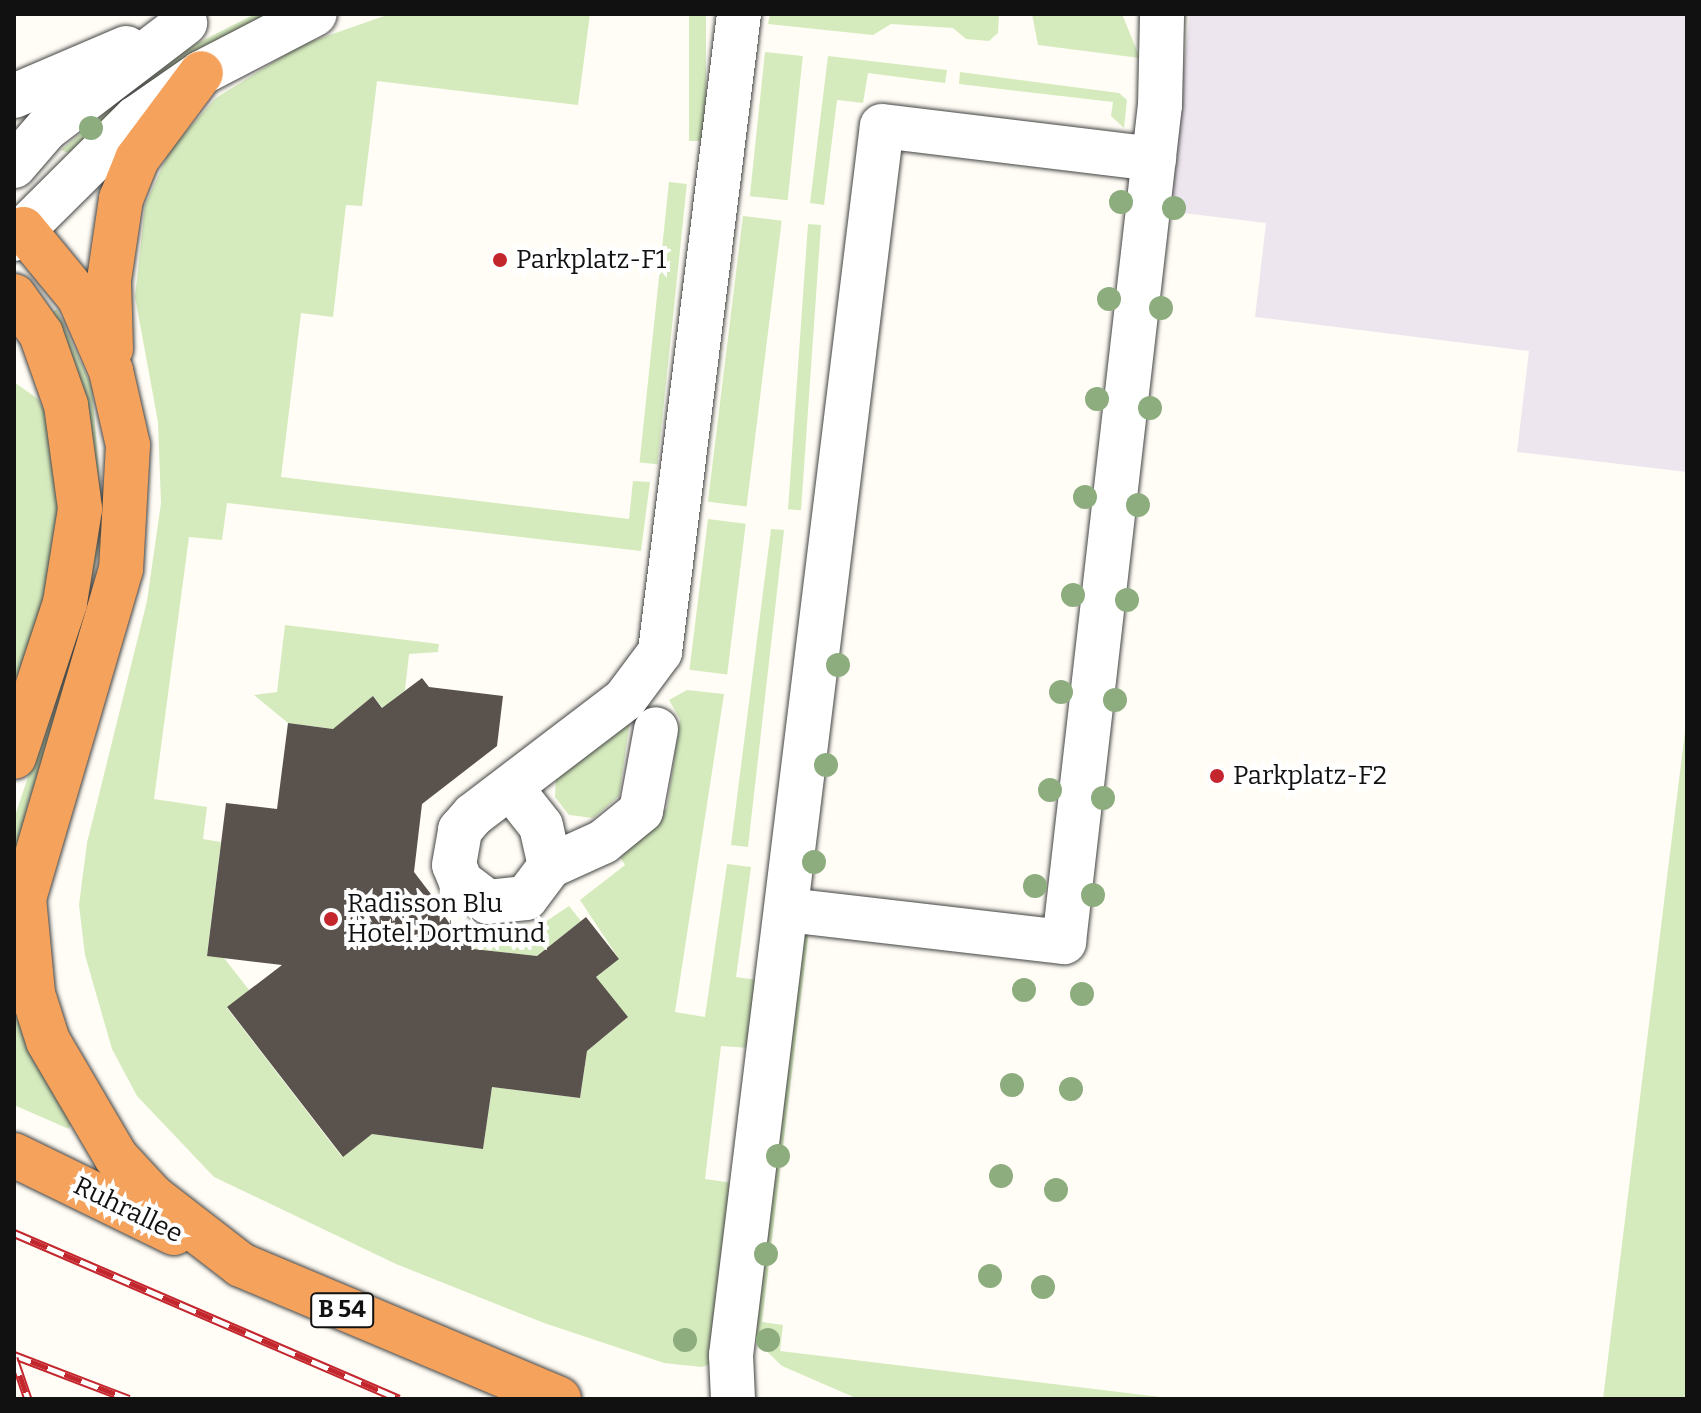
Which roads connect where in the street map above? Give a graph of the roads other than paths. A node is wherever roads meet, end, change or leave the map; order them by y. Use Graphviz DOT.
graph roads {
  1 [pos="315,14"];
  2 [pos="739,14"];
  3 [pos="1162,14"];
  4 [pos="194,18"];
  5 [pos="201,73"];
  6 [pos="14,96"];
  7 [pos="1154,159"];
  8 [pos="14,166"];
  9 [pos="18,234"];
  10 [pos="14,296"];
  11 [pos="14,365"];
  12 [pos="111,371"];
  13 [pos="66,405"];
  14 [pos="656,729"];
  15 [pos="14,757"];
  16 [pos="511,788"];
  17 [pos="550,866"];
  18 [pos="787,910"];
  19 [pos="14,1155"];
  20 [pos="241,1265"];
  21 [pos="559,1399"];
  22 [pos="733,1399"];
  1 -- 5 [label="street"];
  2 -- 16 [label="street"];
  3 -- 7 [label="street"];
  4 -- 6 [label="street"];
  4 -- 8 [label="street"];
  5 -- 9 [label="street"];
  5 -- 12 [label="highway"];
  7 -- 18 [label="street"];
  7 -- 18 [label="street"];
  9 -- 12 [label="highway"];
  10 -- 13 [label="highway"];
  11 -- 13 [label="highway"];
  12 -- 20 [label="highway"];
  13 -- 15 [label="highway"];
  14 -- 17 [label="street"];
  16 -- 17 [label="street"];
  16 -- 17 [label="street"];
  18 -- 22 [label="street"];
  19 -- 20 [label="highway, Ruhrallee / B 54"];
  20 -- 21 [label="highway, B 54"];
}
